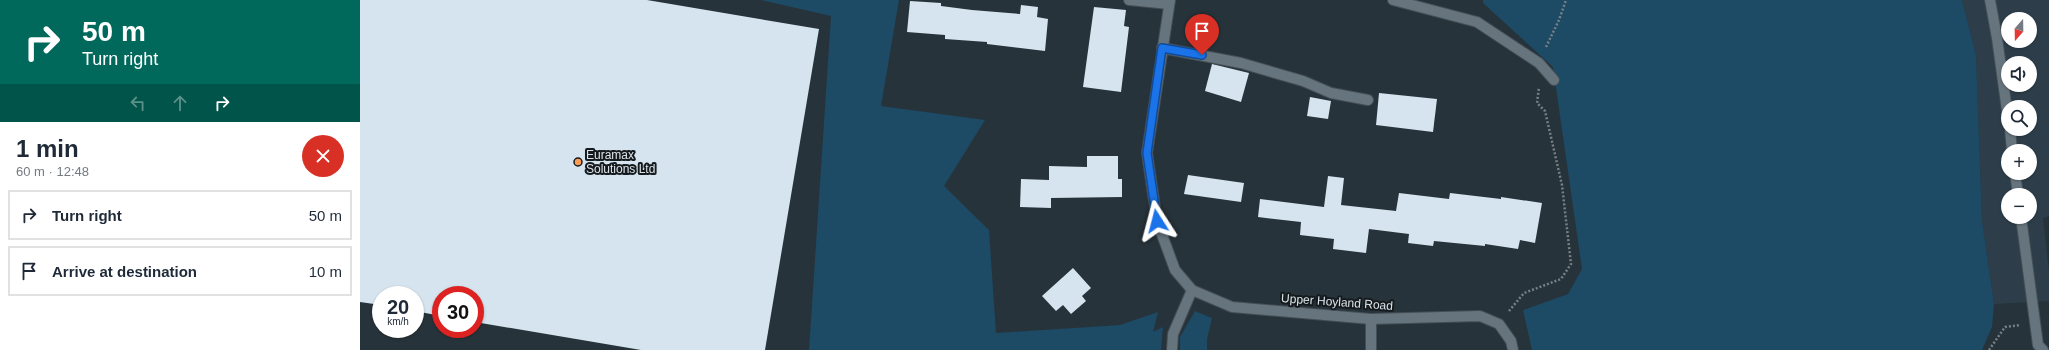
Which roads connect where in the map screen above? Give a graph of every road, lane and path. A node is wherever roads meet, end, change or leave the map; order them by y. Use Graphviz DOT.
graph roads {
  1 [pos="1129,0"];
  2 [pos="1393,0"];
  3 [pos="1566,0"];
  4 [pos="1990,0"];
  5 [pos="1169,2"];
  6 [pos="1162,48"];
  7 [pos="1539,63"];
  8 [pos="1554,80"];
  9 [pos="1368,100"];
  10 [pos="2006,100"];
  11 [pos="2022,224"];
  12 [pos="1192,290"];
  13 [pos="1371,319"];
  14 [pos="2035,322"];
  15 [pos="1499,324"];
  16 [pos="2040,348"];
  17 [pos="1172,350"];
  18 [pos="1371,350"];
  19 [pos="1513,350"];
  20 [pos="1989,350"];
  1 -- 5 [label="street"];
  2 -- 7 [label="street"];
  3 -- 7 [label="path"];
  4 -- 10 [label="street"];
  5 -- 6 [label="street, Upper Hoyland Road"];
  6 -- 9 [label="street"];
  6 -- 12 [label="street, Upper Hoyland Road"];
  7 -- 8 [label="street"];
  7 -- 15 [label="path"];
  11 -- 14 [label="street"];
  12 -- 13 [label="street, Upper Hoyland Road"];
  12 -- 17 [label="street"];
  13 -- 15 [label="street, Upper Hoyland Road"];
  13 -- 18 [label="street"];
  14 -- 16 [label="street"];
  14 -- 20 [label="path"];
  15 -- 19 [label="street"];
}
